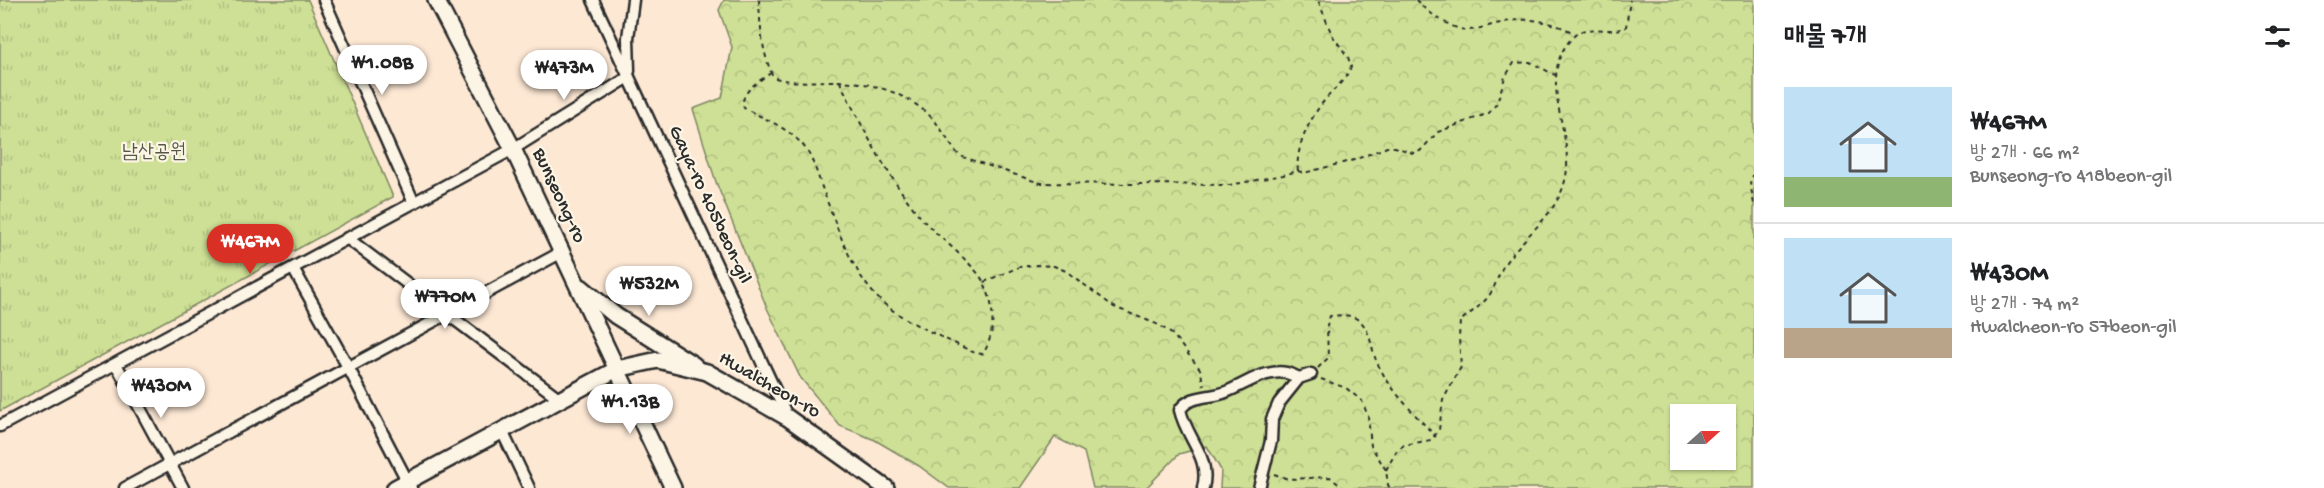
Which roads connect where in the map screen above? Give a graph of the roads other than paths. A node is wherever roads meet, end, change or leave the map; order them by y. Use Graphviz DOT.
graph roads {
  1 [pos="324,0"];
  2 [pos="436,0"];
  3 [pos="593,0"];
  4 [pos="633,0"];
  5 [pos="629,77"];
  6 [pos="513,149"];
  7 [pos="414,203"];
  8 [pos="348,238"];
  9 [pos="562,252"];
  10 [pos="293,268"];
  11 [pos="576,283"];
  12 [pos="447,314"];
  13 [pos="116,364"];
  14 [pos="348,367"];
  15 [pos="617,369"];
  16 [pos="707,372"];
  17 [pos="1311,374"];
  18 [pos="1299,378"];
  19 [pos="560,399"];
  20 [pos="788,418"];
  21 [pos="0,426"];
  22 [pos="502,431"];
  23 [pos="169,464"];
  24 [pos="405,486"];
  25 [pos="125,488"];
  26 [pos="183,488"];
  27 [pos="529,488"];
  28 [pos="673,488"];
  29 [pos="886,488"];
  30 [pos="1203,488"];
  31 [pos="1259,488"];
  1 -- 7 [label="street"];
  2 -- 6 [label="street, Bunseong-ro"];
  3 -- 5 [label="street"];
  4 -- 5 [label="street, Gaya-ro 405beon-gil"];
  5 -- 6 [label="street, Bunseong-ro"];
  5 -- 20 [label="street, Gaya-ro 405beon-gil"];
  6 -- 7 [label="street"];
  6 -- 9 [label="street, Bunseong-ro"];
  7 -- 8 [label="street"];
  8 -- 10 [label="street"];
  8 -- 12 [label="street"];
  9 -- 11 [label="street, Bunseong-ro"];
  9 -- 12 [label="street"];
  10 -- 13 [label="street"];
  10 -- 14 [label="street"];
  11 -- 15 [label="street, Bunseong-ro"];
  11 -- 16 [label="street"];
  12 -- 14 [label="street"];
  12 -- 19 [label="street"];
  13 -- 21 [label="street"];
  13 -- 23 [label="street"];
  14 -- 23 [label="street"];
  14 -- 24 [label="street"];
  15 -- 16 [label="street, Hwalcheon-ro"];
  15 -- 19 [label="street, Hwalcheon-ro"];
  15 -- 28 [label="street, Bunseong-ro"];
  16 -- 20 [label="street, Hwalcheon-ro"];
  17 -- 18 [label="street"];
  18 -- 30 [label="street"];
  18 -- 31 [label="street"];
  19 -- 22 [label="street, Hwalcheon-ro"];
  20 -- 29 [label="street, Hwalcheon-ro"];
  22 -- 24 [label="street, Hwalcheon-ro"];
  22 -- 27 [label="street"];
  23 -- 25 [label="street"];
  23 -- 26 [label="street"];
}
